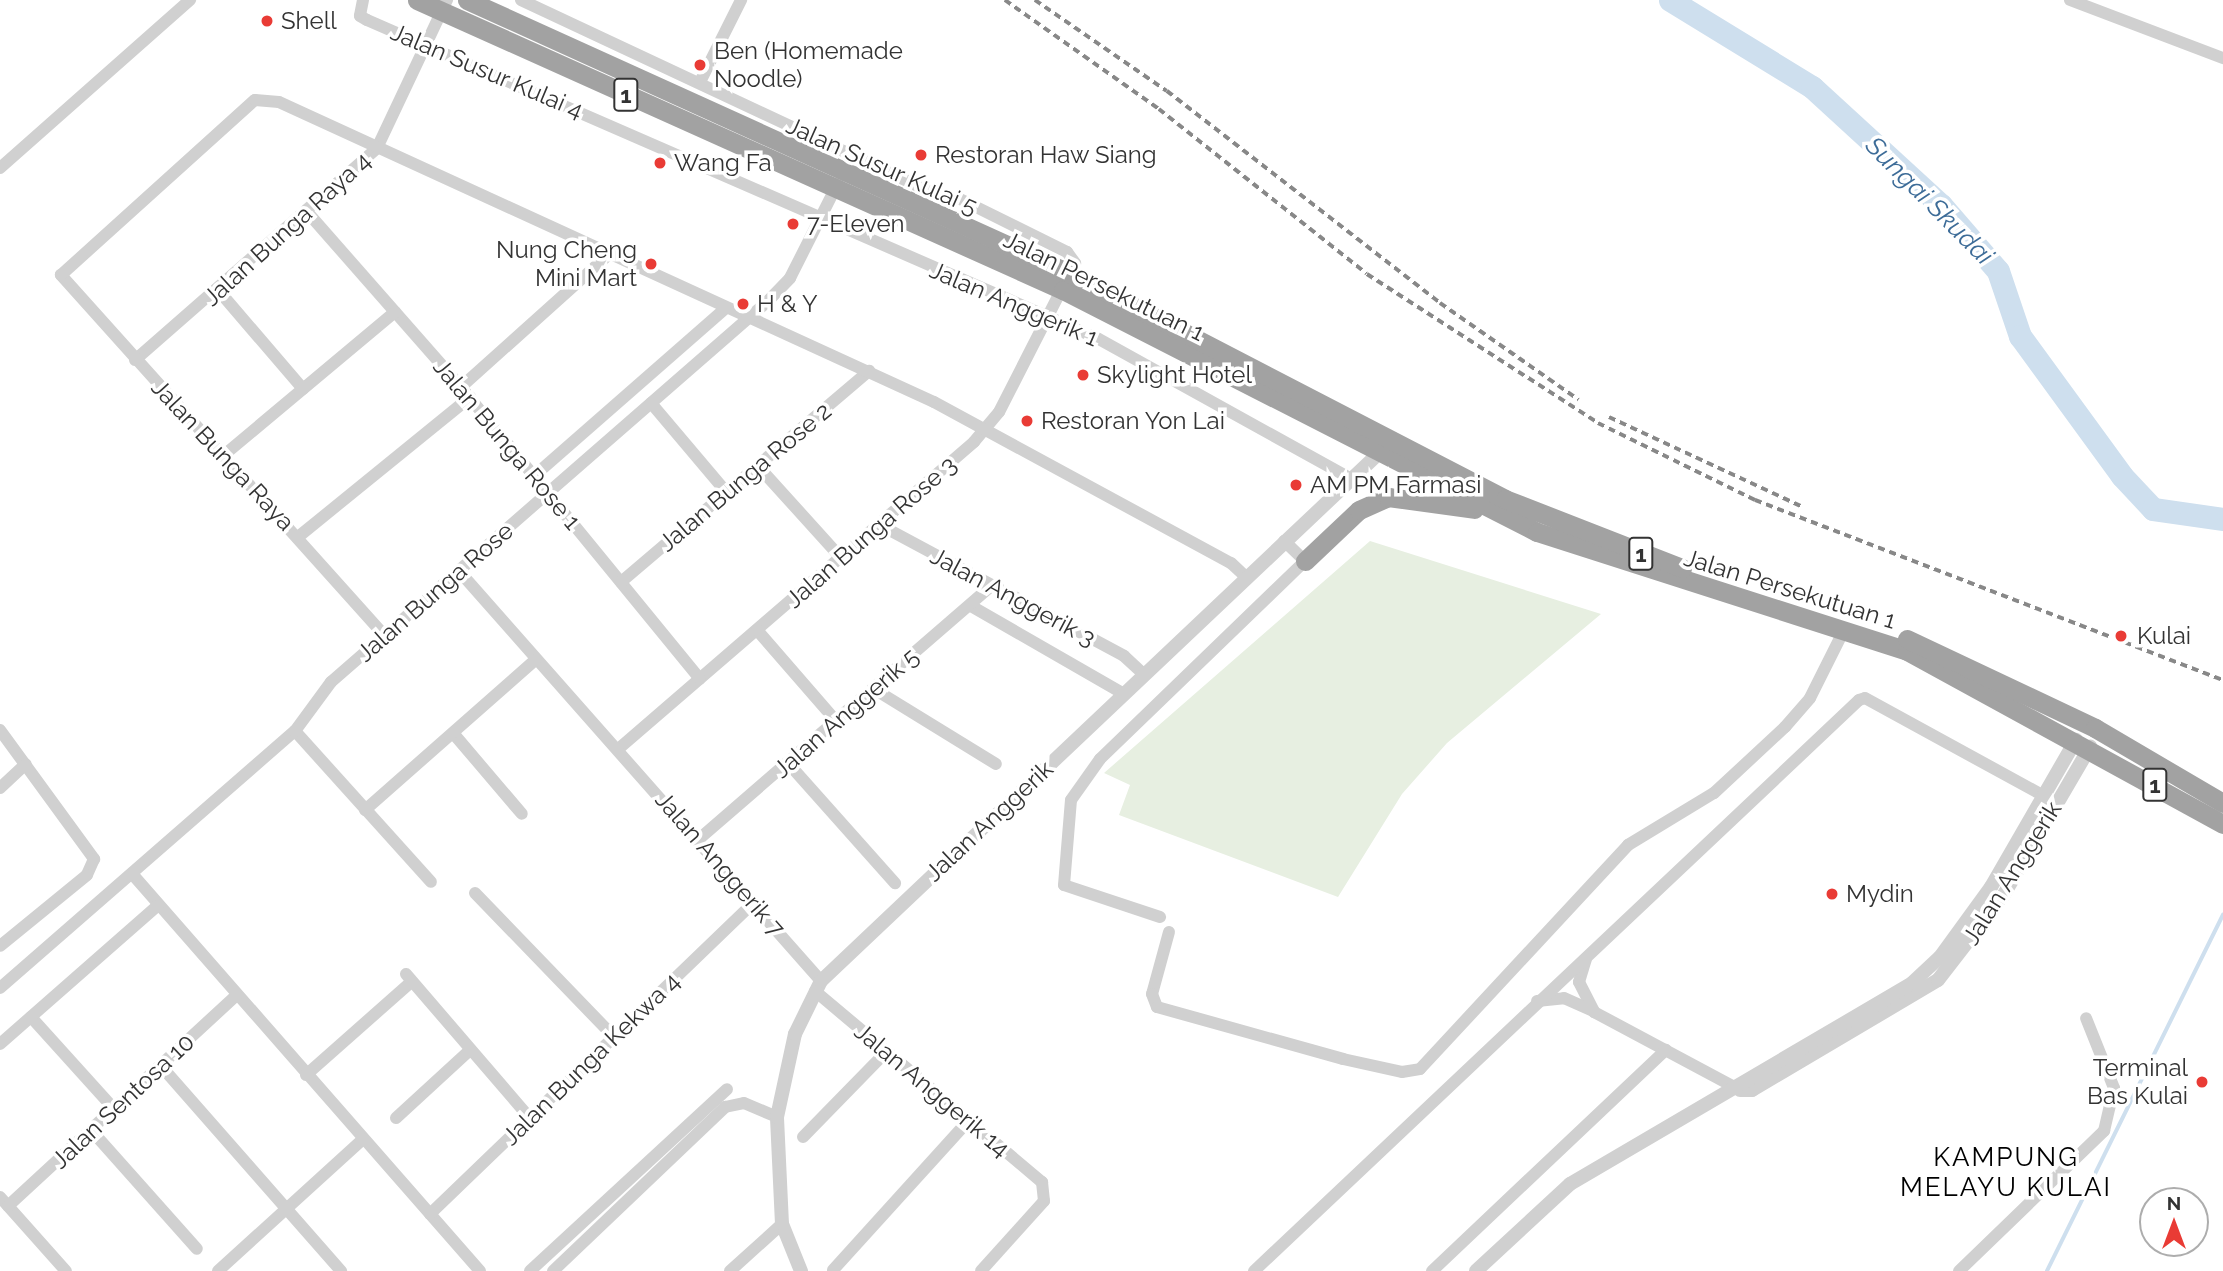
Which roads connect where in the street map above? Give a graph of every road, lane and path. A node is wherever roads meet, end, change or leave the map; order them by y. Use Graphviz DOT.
graph roads {
  1 [pos="363,0"];
  2 [pos="417,0"];
  3 [pos="467,0"];
  4 [pos="521,0"];
  5 [pos="741,0"];
  6 [pos="2070,0"];
  7 [pos="184,1"];
  8 [pos="444,5"];
  9 [pos="546,5"];
  10 [pos="424,42"];
  11 [pos="2223,58"];
  12 [pos="700,82"];
  13 [pos="377,148"];
  14 [pos="0,168"];
  15 [pos="844,170"];
  16 [pos="835,189"];
  17 [pos="309,214"];
  18 [pos="939,214"];
  19 [pos="820,219"];
  20 [pos="606,257"];
  21 [pos="1067,282"];
  22 [pos="219,291"];
  23 [pos="726,309"];
  24 [pos="395,312"];
  25 [pos="746,317"];
  26 [pos="1045,320"];
  27 [pos="135,360"];
  28 [pos="869,372"];
  29 [pos="303,389"];
  30 [pos="465,392"];
  31 [pos="650,403"];
  32 [pos="986,428"];
  33 [pos="1378,454"];
  34 [pos="223,456"];
  35 [pos="758,466"];
  36 [pos="534,476"];
  37 [pos="1351,479"];
  38 [pos="727,493"];
  39 [pos="549,494"];
  40 [pos="1499,514"];
  41 [pos="880,525"];
  42 [pos="298,537"];
  43 [pos="1284,541"];
  44 [pos="841,558"];
  45 [pos="1305,561"];
  46 [pos="459,571"];
  47 [pos="1246,577"];
  48 [pos="621,582"];
  49 [pos="992,585"];
  50 [pos="971,606"];
  51 [pos="1844,628"];
  52 [pos="757,630"];
  53 [pos="384,635"];
  54 [pos="536,659"];
  55 [pos="1143,674"];
  56 [pos="700,679"];
  57 [pos="874,689"];
  58 [pos="1122,693"];
  59 [pos="836,721"];
  60 [pos="0,730"];
  61 [pos="295,731"];
  62 [pos="453,733"];
  63 [pos="2083,743"];
  64 [pos="620,748"];
  65 [pos="788,763"];
  66 [pos="26,764"];
  67 [pos="996,764"];
  68 [pos="0,788"];
  69 [pos="2044,796"];
  70 [pos="2223,803"];
  71 [pos="365,810"];
  72 [pos="522,814"];
  73 [pos="2223,824"];
  74 [pos="699,839"];
  75 [pos="134,876"];
  76 [pos="431,882"];
  77 [pos="895,883"];
  78 [pos="475,893"];
  79 [pos="752,904"];
  80 [pos="158,905"];
  81 [pos="1160,917"];
  82 [pos="1169,932"];
  83 [pos="0,946"];
  84 [pos="1593,949"];
  85 [pos="818,986"];
  86 [pos="0,988"];
  87 [pos="237,995"];
  88 [pos="1902,998"];
  89 [pos="1537,1002"];
  90 [pos="1594,1012"];
  91 [pos="31,1017"];
  92 [pos="2086,1018"];
  93 [pos="614,1037"];
  94 [pos="0,1044"];
  95 [pos="470,1050"];
  96 [pos="1666,1050"];
  97 [pos="886,1052"];
  98 [pos="161,1066"];
  99 [pos="306,1075"];
  100 [pos="727,1089"];
  101 [pos="1740,1090"];
  102 [pos="114,1109"];
  103 [pos="777,1117"];
  104 [pos="396,1118"];
  105 [pos="530,1118"];
  106 [pos="968,1121"];
  107 [pos="91,1130"];
  108 [pos="803,1137"];
  109 [pos="363,1139"];
  110 [pos="4,1201"];
  111 [pos="287,1209"];
  112 [pos="430,1214"];
  113 [pos="782,1224"];
  114 [pos="197,1250"];
  115 [pos="833,1270"];
  116 [pos="65,1271"];
  117 [pos="218,1271"];
  118 [pos="341,1271"];
  119 [pos="480,1271"];
  120 [pos="530,1271"];
  121 [pos="552,1271"];
  122 [pos="730,1271"];
  123 [pos="801,1271"];
  124 [pos="981,1271"];
  125 [pos="1254,1271"];
  126 [pos="1432,1271"];
  127 [pos="1476,1271"];
  128 [pos="1959,1271"];
  1 -- 10 [label="street, Jalan Susur Kulai 4"];
  2 -- 8 [label="highway, Jalan Persekutuan 1 / 1"];
  3 -- 15 [label="highway, Jalan Persekutuan 1 / 1"];
  4 -- 9 [label="street, Jalan Susur Kulai 5"];
  5 -- 12 [label="street"];
  6 -- 11 [label="street"];
  7 -- 14 [label="street"];
  8 -- 10 [label="street, Jalan Bunga Raya 4"];
  8 -- 16 [label="highway, Jalan Persekutuan 1 / 1"];
  9 -- 12 [label="street, Jalan Susur Kulai 5"];
  10 -- 13 [label="street, Jalan Bunga Raya 4"];
  10 -- 19 [label="street, Jalan Susur Kulai 4"];
  12 -- 18 [label="street, Jalan Susur Kulai 5"];
  13 -- 17 [label="street, Jalan Bunga Raya 4"];
  13 -- 20 [label="street"];
  13 -- 27 [label="street, Jalan Bunga Raya"];
  15 -- 16 [label="street, Jalan Bunga Rose"];
  15 -- 18 [label="highway, Jalan Persekutuan 1 / 1"];
  16 -- 18 [label="highway, Jalan Persekutuan 1 / 1"];
  16 -- 19 [label="street, Jalan Bunga Rose"];
  17 -- 22 [label="street, Jalan Bunga Raya 4"];
  17 -- 24 [label="street, Jalan Bunga Rose 1"];
  18 -- 21 [label="highway, Jalan Persekutuan 1 / 1"];
  18 -- 21 [label="street, Jalan Susur Kulai 5"];
  19 -- 25 [label="street, Jalan Bunga Rose"];
  19 -- 26 [label="street, Jalan Anggerik 1"];
  20 -- 23 [label="street"];
  20 -- 30 [label="street"];
  21 -- 26 [label="street, Jalan Bunga Rose 3"];
  21 -- 33 [label="highway, Jalan Persekutuan 1 / 1"];
  21 -- 70 [label="highway, Jalan Persekutuan 1 / 1"];
  22 -- 27 [label="street, Jalan Bunga Raya 4"];
  22 -- 29 [label="street"];
  23 -- 25 [label="street"];
  23 -- 36 [label="street"];
  24 -- 29 [label="street"];
  24 -- 30 [label="street, Jalan Bunga Rose 1"];
  25 -- 28 [label="street"];
  25 -- 31 [label="street, Jalan Bunga Rose"];
  26 -- 32 [label="street, Jalan Bunga Rose 3"];
  26 -- 37 [label="street, Jalan Anggerik 1"];
  27 -- 34 [label="street, Jalan Bunga Raya"];
  28 -- 32 [label="street"];
  28 -- 35 [label="street, Jalan Bunga Rose 2"];
  29 -- 34 [label="street"];
  30 -- 36 [label="street, Jalan Bunga Rose 1"];
  30 -- 42 [label="street"];
  31 -- 38 [label="street"];
  31 -- 39 [label="street, Jalan Bunga Rose"];
  32 -- 41 [label="street, Jalan Bunga Rose 3"];
  32 -- 47 [label="street"];
  33 -- 37 [label="street, Jalan Anggerik"];
  33 -- 40 [label="highway, Jalan Persekutuan 1 / 1"];
  34 -- 42 [label="street, Jalan Bunga Raya"];
  35 -- 38 [label="street, Jalan Bunga Rose 2"];
  35 -- 44 [label="street"];
  36 -- 39 [label="street, Jalan Bunga Rose 1"];
  37 -- 43 [label="street, Jalan Anggerik"];
  38 -- 48 [label="street, Jalan Bunga Rose 2"];
  39 -- 46 [label="street, Jalan Bunga Rose"];
  39 -- 48 [label="street, Jalan Bunga Rose 1"];
  40 -- 45 [label="highway"];
  40 -- 51 [label="highway, Jalan Persekutuan 1 / 1"];
  41 -- 44 [label="street, Jalan Bunga Rose 3"];
  41 -- 49 [label="street, Jalan Anggerik 3"];
  42 -- 53 [label="street, Jalan Bunga Raya"];
  43 -- 45 [label="street"];
  43 -- 47 [label="street, Jalan Anggerik"];
  44 -- 52 [label="street, Jalan Bunga Rose 3"];
  45 -- 81 [label="street"];
  46 -- 53 [label="street, Jalan Bunga Rose"];
  46 -- 54 [label="street, Jalan Anggerik 7"];
  47 -- 55 [label="street, Jalan Anggerik"];
  48 -- 56 [label="street, Jalan Bunga Rose 1"];
  49 -- 50 [label="street, Jalan Anggerik 5"];
  49 -- 55 [label="street, Jalan Anggerik 3"];
  50 -- 57 [label="street, Jalan Anggerik 5"];
  50 -- 58 [label="street"];
  51 -- 63 [label="highway, Jalan Persekutuan 1 / 1"];
  51 -- 82 [label="street"];
  52 -- 56 [label="street, Jalan Bunga Rose 3"];
  52 -- 59 [label="street"];
  53 -- 61 [label="street, Jalan Bunga Rose"];
  54 -- 62 [label="street"];
  54 -- 64 [label="street, Jalan Anggerik 7"];
  55 -- 58 [label="street, Jalan Anggerik"];
  56 -- 64 [label="street, Jalan Bunga Rose 3"];
  57 -- 59 [label="street, Jalan Anggerik 5"];
  57 -- 67 [label="street"];
  58 -- 85 [label="street, Jalan Anggerik"];
  59 -- 65 [label="street, Jalan Anggerik 5"];
  60 -- 66 [label="street"];
  61 -- 71 [label="street"];
  61 -- 75 [label="street, Jalan Bunga Rose"];
  62 -- 71 [label="street"];
  62 -- 72 [label="street"];
  63 -- 69 [label="street, Jalan Anggerik"];
  63 -- 73 [label="highway, Jalan Persekutuan 1 / 1"];
  63 -- 88 [label="street, Jalan Anggerik"];
  64 -- 74 [label="street, Jalan Anggerik 7"];
  65 -- 74 [label="street, Jalan Anggerik 5"];
  65 -- 77 [label="street"];
  66 -- 68 [label="street"];
  66 -- 83 [label="street"];
  69 -- 84 [label="street"];
  69 -- 88 [label="street, Jalan Anggerik"];
  71 -- 76 [label="street"];
  74 -- 79 [label="street, Jalan Anggerik 7"];
  75 -- 80 [label="street"];
  75 -- 86 [label="street, Jalan Bunga Rose"];
  78 -- 93 [label="street"];
  79 -- 85 [label="street, Jalan Anggerik 7"];
  79 -- 93 [label="street, Jalan Bunga Kekwa 4"];
  80 -- 87 [label="street"];
  80 -- 91 [label="street"];
  84 -- 89 [label="street"];
  84 -- 90 [label="street"];
  85 -- 97 [label="street, Jalan Anggerik 14"];
  85 -- 103 [label="street, Jalan Anggerik"];
  87 -- 98 [label="street, Jalan Sentosa 10"];
  87 -- 99 [label="street"];
  88 -- 101 [label="street, Jalan Anggerik"];
  89 -- 90 [label="street"];
  89 -- 125 [label="street"];
  90 -- 96 [label="street"];
  91 -- 94 [label="street"];
  91 -- 102 [label="street"];
  92 -- 128 [label="street"];
  93 -- 105 [label="street, Jalan Bunga Kekwa 4"];
  95 -- 99 [label="street"];
  95 -- 104 [label="street"];
  95 -- 105 [label="street"];
  96 -- 101 [label="street"];
  96 -- 126 [label="street"];
  97 -- 106 [label="street, Jalan Anggerik 14"];
  97 -- 108 [label="street"];
  98 -- 102 [label="street, Jalan Sentosa 10"];
  98 -- 111 [label="street"];
  99 -- 109 [label="street"];
  100 -- 120 [label="street"];
  101 -- 127 [label="street, Jalan Anggerik"];
  102 -- 107 [label="street, Jalan Sentosa 10"];
  103 -- 113 [label="street, Jalan Anggerik"];
  103 -- 121 [label="street"];
  105 -- 112 [label="street, Jalan Bunga Kekwa 4"];
  106 -- 115 [label="street"];
  106 -- 124 [label="street, Jalan Anggerik 14"];
  107 -- 110 [label="street, Jalan Sentosa 10"];
  107 -- 114 [label="street"];
  109 -- 111 [label="street"];
  109 -- 112 [label="street"];
  110 -- 116 [label="street"];
  111 -- 117 [label="street"];
  111 -- 118 [label="street"];
  112 -- 119 [label="street"];
  113 -- 122 [label="street"];
  113 -- 123 [label="street, Jalan Anggerik"];
}
